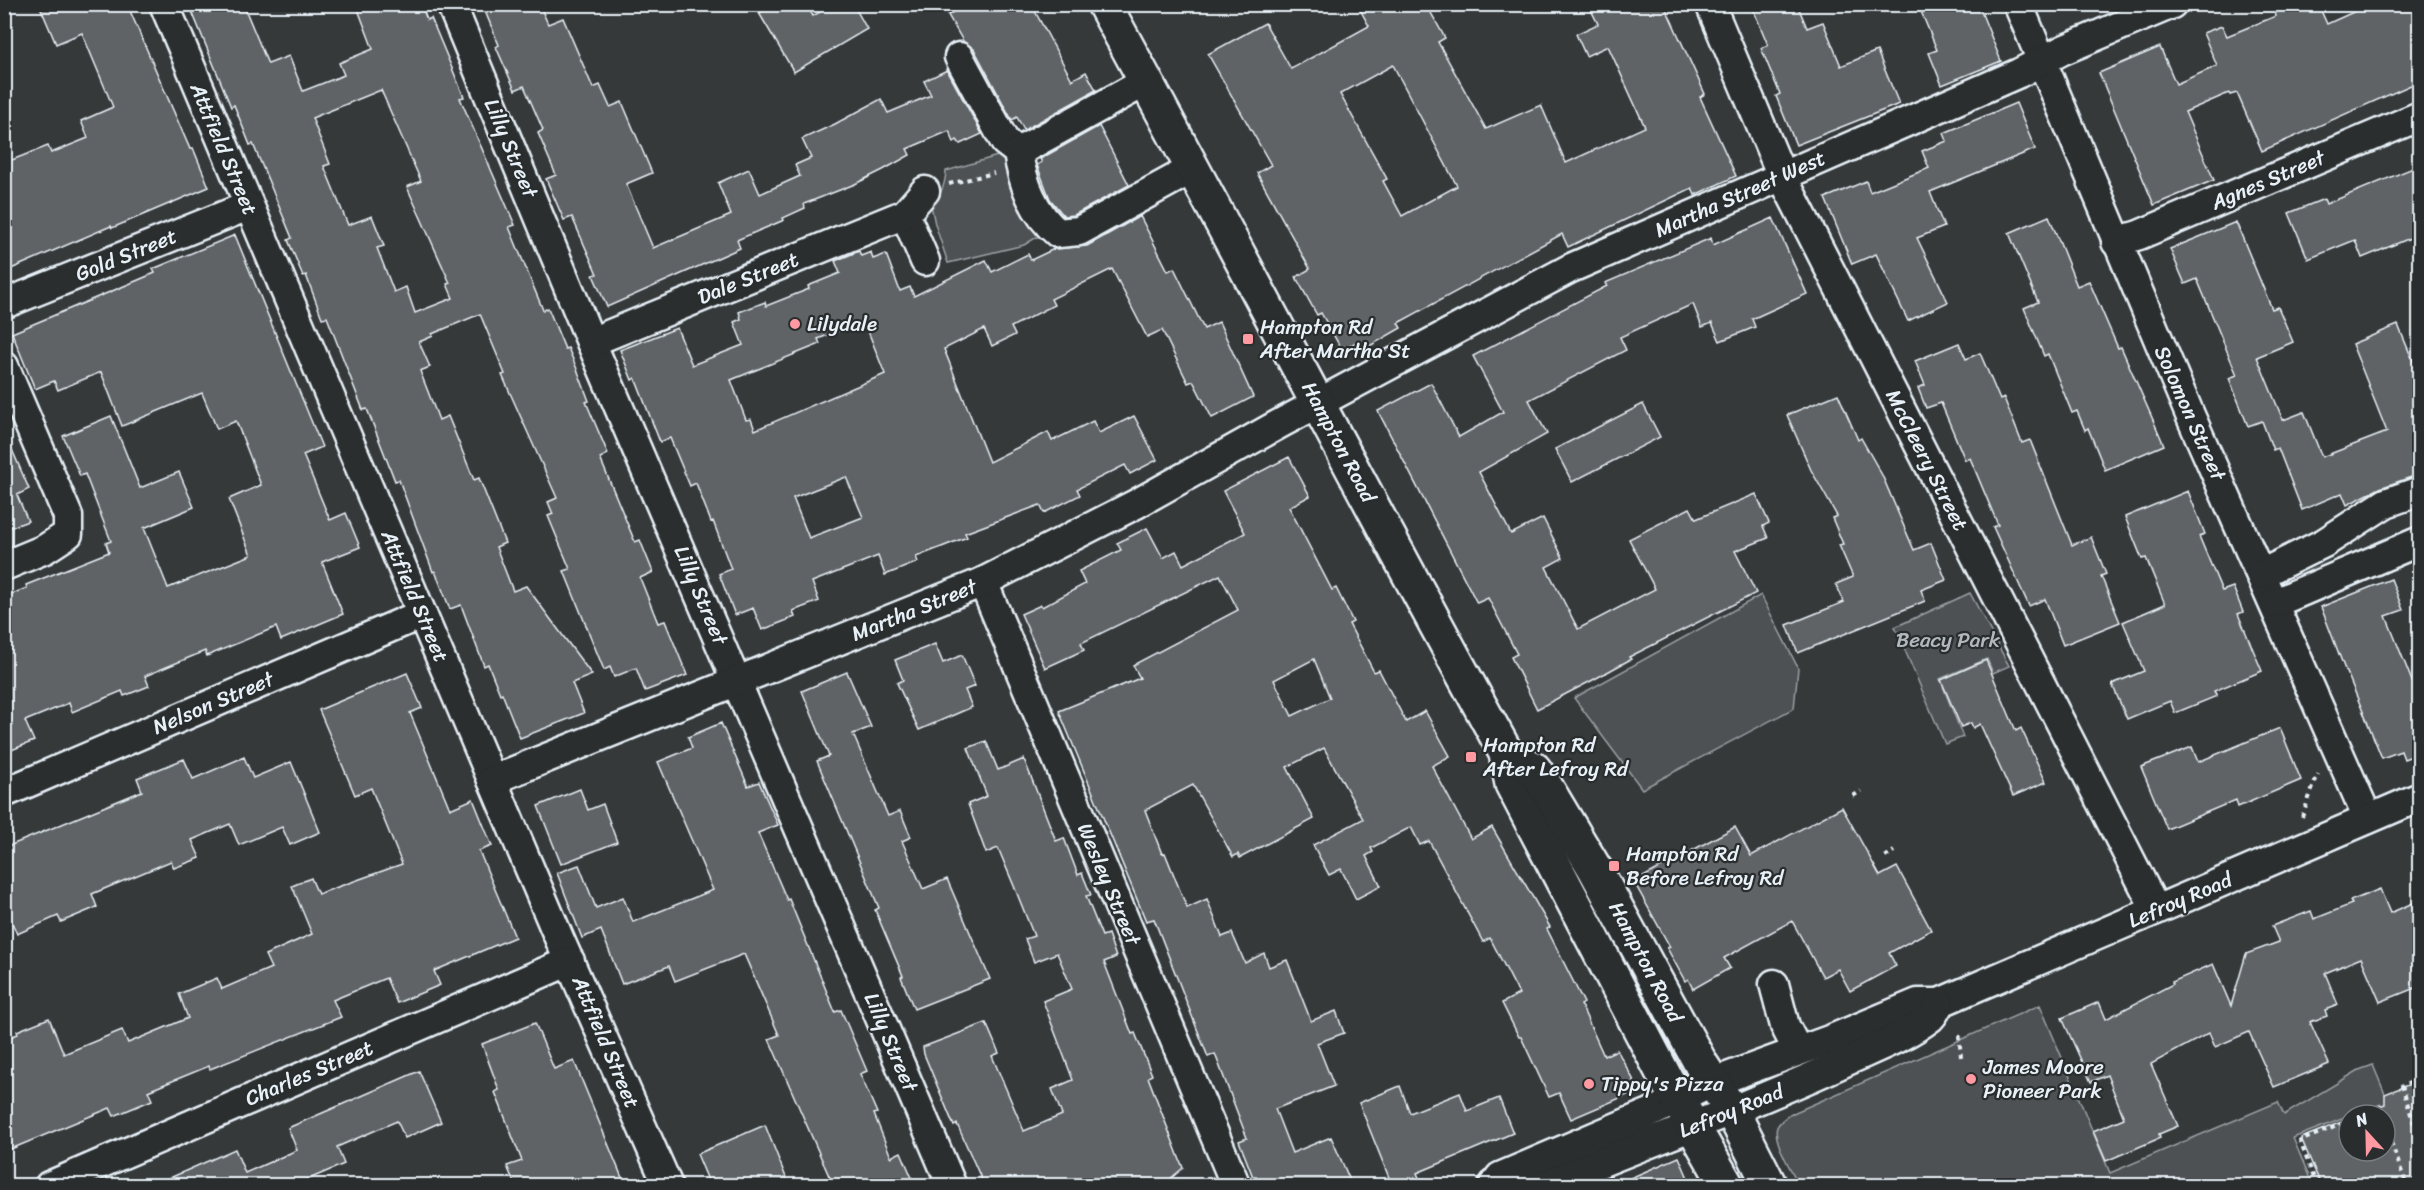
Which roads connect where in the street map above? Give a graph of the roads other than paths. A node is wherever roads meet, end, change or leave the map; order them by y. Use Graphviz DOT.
graph roads {
  1 [pos="164,4"];
  2 [pos="451,4"];
  3 [pos="1104,4"];
  4 [pos="1710,4"];
  5 [pos="2018,4"];
  6 [pos="2172,4"];
  7 [pos="959,57"];
  8 [pos="2042,62"];
  9 [pos="1147,81"];
  10 [pos="2420,116"];
  11 [pos="1020,164"];
  12 [pos="1194,168"];
  13 [pos="1782,176"];
  14 [pos="925,191"];
  15 [pos="248,206"];
  16 [pos="905,214"];
  17 [pos="2116,242"];
  18 [pos="925,261"];
  19 [pos="4,304"];
  20 [pos="591,342"];
  21 [pos="4,366"];
  22 [pos="1318,403"];
  23 [pos="2420,490"];
  24 [pos="2420,541"];
  25 [pos="4,566"];
  26 [pos="2261,574"];
  27 [pos="983,582"];
  28 [pos="2275,603"];
  29 [pos="422,614"];
  30 [pos="738,681"];
  31 [pos="1506,753"];
  32 [pos="492,780"];
  33 [pos="4,793"];
  34 [pos="2420,797"];
  35 [pos="2368,819"];
  36 [pos="2157,910"];
  37 [pos="570,962"];
  38 [pos="1774,984"];
  39 [pos="1940,1003"];
  40 [pos="1798,1052"];
  41 [pos="1714,1083"];
  42 [pos="1732,1111"];
  43 [pos="1686,1113"];
  44 [pos="49,1185"];
  45 [pos="668,1185"];
  46 [pos="952,1185"];
  47 [pos="1236,1185"];
  48 [pos="1493,1185"];
  49 [pos="1543,1185"];
  50 [pos="1727,1185"];
  51 [pos="1770,1185"];
  1 -- 15 [label="street, Attfield Street"];
  2 -- 20 [label="street, Lilly Street"];
  3 -- 9 [label="main road, Hampton Road"];
  4 -- 13 [label="street, McCleery Street"];
  5 -- 8 [label="street, Solomon Street"];
  6 -- 8 [label="street, Martha Street West"];
  7 -- 11 [label="street"];
  8 -- 13 [label="street, Martha Street West"];
  8 -- 17 [label="street, Solomon Street"];
  9 -- 11 [label="street"];
  9 -- 12 [label="main road, Hampton Road"];
  10 -- 17 [label="street, Agnes Street"];
  11 -- 12 [label="street"];
  12 -- 22 [label="main road, Hampton Road"];
  13 -- 22 [label="street, Martha Street West"];
  13 -- 36 [label="street, McCleery Street"];
  14 -- 16 [label="street, Dale Street"];
  15 -- 19 [label="street, Gold Street"];
  15 -- 29 [label="street, Attfield Street"];
  16 -- 18 [label="street"];
  16 -- 20 [label="street, Dale Street"];
  17 -- 26 [label="street, Solomon Street"];
  20 -- 30 [label="street, Lilly Street"];
  21 -- 25 [label="street"];
  22 -- 27 [label="street, Martha Street"];
  22 -- 31 [label="main road, Hampton Road"];
  23 -- 26 [label="street"];
  24 -- 28 [label="street"];
  26 -- 28 [label="street, Solomon Street"];
  27 -- 30 [label="street, Martha Street"];
  27 -- 47 [label="street, Wesley Street"];
  28 -- 35 [label="street, Solomon Street"];
  29 -- 32 [label="street, Attfield Street"];
  29 -- 33 [label="street, Nelson Street"];
  30 -- 32 [label="street, Martha Street"];
  30 -- 46 [label="street, Lilly Street"];
  31 -- 41 [label="main road, Hampton Road"];
  31 -- 43 [label="main road, Hampton Road"];
  32 -- 37 [label="street, Attfield Street"];
  34 -- 35 [label="street, Lefroy Road"];
  35 -- 36 [label="street, Lefroy Road"];
  36 -- 39 [label="street, Lefroy Road"];
  37 -- 44 [label="street, Charles Street"];
  37 -- 45 [label="street, Attfield Street"];
  38 -- 40 [label="street"];
  39 -- 40 [label="street, Lefroy Road"];
  39 -- 42 [label="street, Lefroy Road"];
  40 -- 41 [label="street, Lefroy Road"];
  41 -- 42 [label="main road, Hampton Road"];
  41 -- 43 [label="street, Lefroy Road"];
  42 -- 43 [label="street, Lefroy Road"];
  42 -- 51 [label="main road, Hampton Road"];
  43 -- 48 [label="street, Lefroy Road"];
  43 -- 49 [label="street, Lefroy Road"];
  43 -- 50 [label="main road, Hampton Road"];
}
